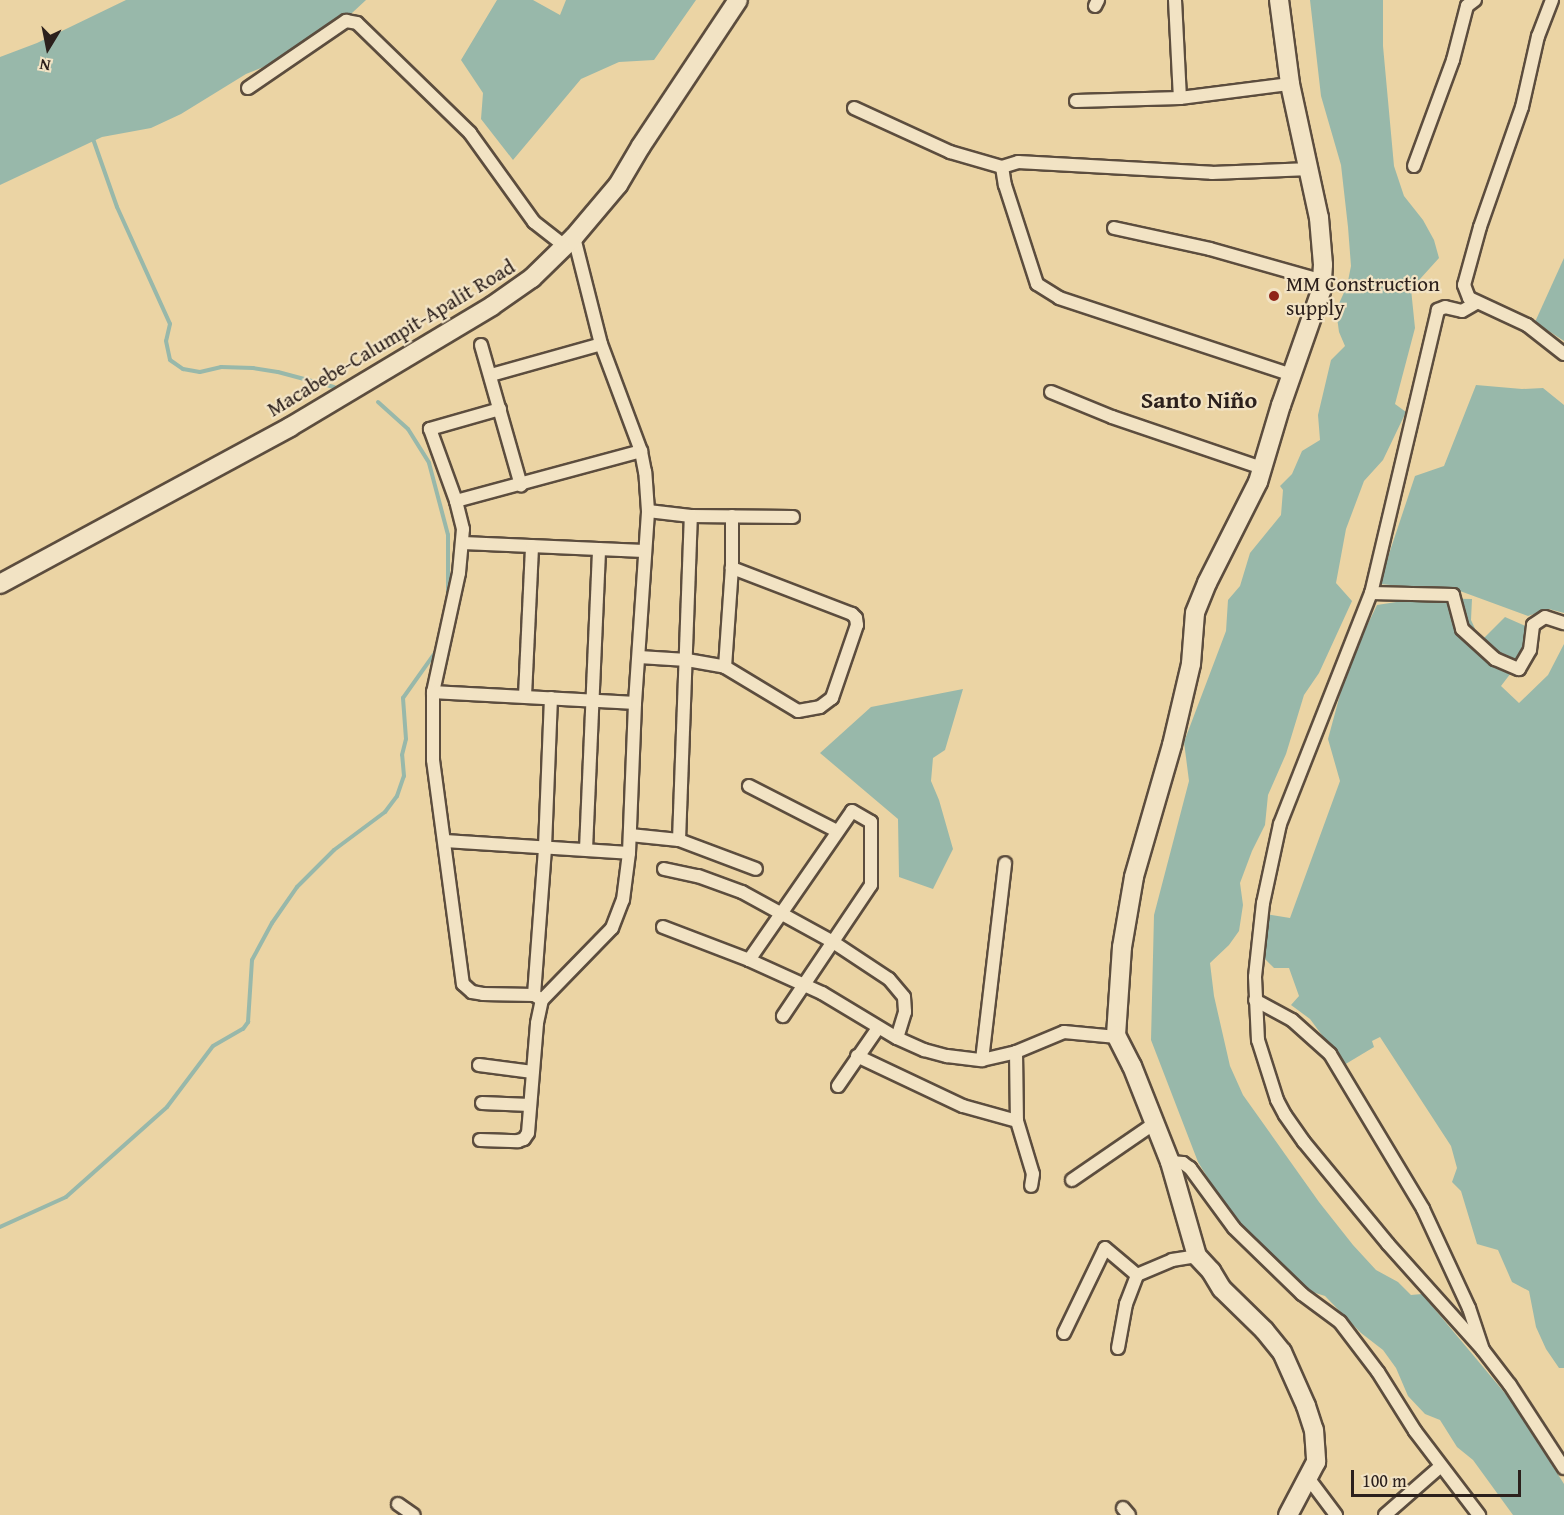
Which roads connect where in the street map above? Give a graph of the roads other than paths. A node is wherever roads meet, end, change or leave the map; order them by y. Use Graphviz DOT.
graph roads {
  1 [pos="738,0"];
  2 [pos="1175,0"];
  3 [pos="1279,0"];
  4 [pos="1475,0"];
  5 [pos="1552,0"];
  6 [pos="1290,84"];
  7 [pos="248,88"];
  8 [pos="1180,98"];
  9 [pos="1076,101"];
  10 [pos="854,108"];
  11 [pos="1002,166"];
  12 [pos="1414,166"];
  13 [pos="1310,169"];
  14 [pos="1114,228"];
  15 [pos="569,242"];
  16 [pos="1323,281"];
  17 [pos="1476,303"];
  18 [pos="601,344"];
  19 [pos="481,345"];
  20 [pos="1564,354"];
  21 [pos="491,375"];
  22 [pos="1292,375"];
  23 [pos="1051,392"];
  24 [pos="500,409"];
  25 [pos="641,451"];
  26 [pos="1262,468"];
  27 [pos="521,485"];
  28 [pos="456,501"];
  29 [pos="648,511"];
  30 [pos="692,516"];
  31 [pos="732,516"];
  32 [pos="793,516"];
  33 [pos="463,543"];
  34 [pos="532,546"];
  35 [pos="598,549"];
  36 [pos="644,551"];
  37 [pos="732,568"];
  38 [pos="0,584"];
  39 [pos="1371,592"];
  40 [pos="1564,623"];
  41 [pos="639,657"];
  42 [pos="687,660"];
  43 [pos="725,667"];
  44 [pos="434,692"];
  45 [pos="525,696"];
  46 [pos="551,698"];
  47 [pos="590,701"];
  48 [pos="635,703"];
  49 [pos="749,786"];
  50 [pos="837,831"];
  51 [pos="630,835"];
  52 [pos="679,840"];
  53 [pos="445,841"];
  54 [pos="545,847"];
  55 [pos="586,849"];
  56 [pos="629,853"];
  57 [pos="1005,863"];
  58 [pos="664,869"];
  59 [pos="756,869"];
  60 [pos="779,913"];
  61 [pos="663,927"];
  62 [pos="833,942"];
  63 [pos="749,960"];
  64 [pos="802,986"];
  65 [pos="538,997"];
  66 [pos="1255,1000"];
  67 [pos="783,1016"];
  68 [pos="878,1028"];
  69 [pos="1117,1037"];
  70 [pos="897,1038"];
  71 [pos="1016,1052"];
  72 [pos="857,1056"];
  73 [pos="982,1060"];
  74 [pos="478,1065"];
  75 [pos="533,1072"];
  76 [pos="838,1086"];
  77 [pos="482,1103"];
  78 [pos="530,1105"];
  79 [pos="1017,1121"];
  80 [pos="1155,1123"];
  81 [pos="480,1140"];
  82 [pos="1170,1162"];
  83 [pos="1072,1180"];
  84 [pos="1031,1186"];
  85 [pos="1197,1256"];
  86 [pos="1137,1275"];
  87 [pos="1064,1333"];
  88 [pos="1118,1348"];
  89 [pos="1483,1350"];
  90 [pos="1441,1466"];
  91 [pos="1564,1468"];
  92 [pos="1309,1479"];
  93 [pos="398,1504"];
  94 [pos="414,1515"];
  95 [pos="1288,1515"];
  96 [pos="1336,1515"];
  97 [pos="1385,1515"];
  98 [pos="1479,1515"];
  1 -- 15 [label="main road, Macabebe-Calumpit-Apalit Road"];
  2 -- 8 [label="street"];
  3 -- 6 [label="main road"];
  4 -- 12 [label="street"];
  5 -- 17 [label="street"];
  6 -- 8 [label="street"];
  6 -- 13 [label="main road"];
  7 -- 15 [label="street"];
  8 -- 9 [label="street"];
  10 -- 11 [label="street"];
  11 -- 13 [label="street"];
  11 -- 22 [label="street"];
  13 -- 16 [label="main road"];
  14 -- 16 [label="street"];
  15 -- 18 [label="street"];
  15 -- 38 [label="main road, Macabebe-Calumpit-Apalit Road"];
  16 -- 22 [label="main road"];
  17 -- 20 [label="street"];
  17 -- 39 [label="street"];
  18 -- 21 [label="street"];
  18 -- 25 [label="street"];
  19 -- 21 [label="street"];
  21 -- 24 [label="street"];
  22 -- 26 [label="main road"];
  23 -- 26 [label="street"];
  24 -- 27 [label="street"];
  24 -- 28 [label="street"];
  25 -- 27 [label="street"];
  25 -- 29 [label="street"];
  26 -- 69 [label="main road"];
  27 -- 28 [label="street"];
  28 -- 33 [label="street"];
  29 -- 30 [label="street"];
  29 -- 36 [label="street"];
  30 -- 31 [label="street"];
  30 -- 42 [label="street"];
  31 -- 32 [label="street"];
  31 -- 37 [label="street"];
  33 -- 34 [label="street"];
  33 -- 44 [label="street"];
  34 -- 35 [label="street"];
  34 -- 45 [label="street"];
  35 -- 36 [label="street"];
  35 -- 47 [label="street"];
  36 -- 41 [label="street"];
  37 -- 43 [label="street"];
  37 -- 43 [label="street"];
  39 -- 40 [label="street"];
  39 -- 66 [label="street"];
  41 -- 42 [label="street"];
  41 -- 48 [label="street"];
  42 -- 43 [label="street"];
  42 -- 52 [label="street"];
  44 -- 45 [label="street"];
  44 -- 53 [label="street"];
  45 -- 46 [label="street"];
  46 -- 47 [label="street"];
  46 -- 54 [label="street"];
  47 -- 48 [label="street"];
  47 -- 55 [label="street"];
  48 -- 51 [label="street"];
  49 -- 50 [label="street"];
  50 -- 60 [label="street"];
  50 -- 62 [label="street"];
  51 -- 52 [label="street"];
  51 -- 56 [label="street"];
  52 -- 59 [label="street"];
  53 -- 54 [label="street"];
  53 -- 65 [label="street"];
  54 -- 55 [label="street"];
  54 -- 65 [label="street"];
  55 -- 56 [label="street"];
  56 -- 65 [label="street"];
  57 -- 73 [label="street"];
  58 -- 60 [label="street"];
  60 -- 62 [label="street"];
  60 -- 63 [label="street"];
  61 -- 63 [label="street"];
  62 -- 64 [label="street"];
  62 -- 70 [label="street"];
  63 -- 64 [label="street"];
  64 -- 67 [label="street"];
  64 -- 68 [label="street"];
  65 -- 75 [label="street"];
  66 -- 89 [label="street"];
  66 -- 89 [label="street"];
  68 -- 70 [label="street"];
  68 -- 72 [label="street"];
  69 -- 71 [label="street"];
  69 -- 80 [label="main road"];
  70 -- 73 [label="street"];
  71 -- 73 [label="street"];
  71 -- 79 [label="street"];
  72 -- 76 [label="street"];
  72 -- 79 [label="street"];
  74 -- 75 [label="street"];
  75 -- 78 [label="street"];
  77 -- 78 [label="street"];
  78 -- 81 [label="street"];
  79 -- 84 [label="street"];
  80 -- 82 [label="main road"];
  80 -- 83 [label="street"];
  82 -- 85 [label="main road"];
  82 -- 90 [label="street"];
  85 -- 86 [label="street"];
  85 -- 92 [label="main road"];
  86 -- 87 [label="street"];
  86 -- 88 [label="street"];
  89 -- 91 [label="street"];
  90 -- 97 [label="street"];
  90 -- 98 [label="street"];
  92 -- 95 [label="main road"];
  92 -- 96 [label="street"];
  93 -- 94 [label="street"];
}
